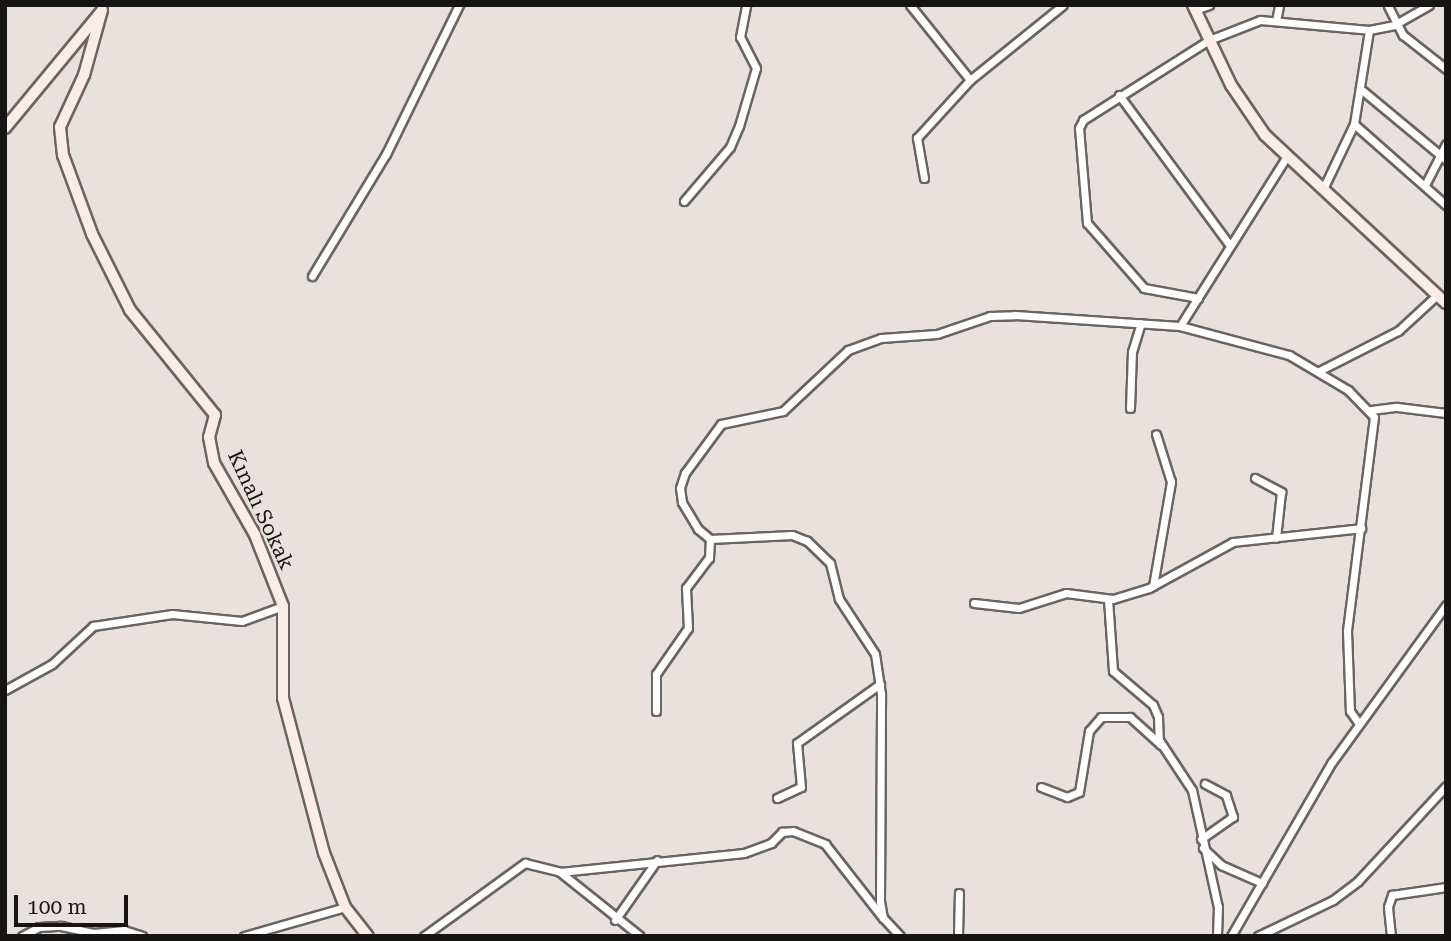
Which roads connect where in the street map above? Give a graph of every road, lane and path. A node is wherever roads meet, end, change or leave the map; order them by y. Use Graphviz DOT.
graph roads {
  1 [pos="459,5"];
  2 [pos="746,5"];
  3 [pos="910,5"];
  4 [pos="1063,5"];
  5 [pos="1209,5"];
  6 [pos="1279,5"];
  7 [pos="1429,5"];
  8 [pos="1388,6"];
  9 [pos="102,7"];
  10 [pos="1194,8"];
  11 [pos="1276,21"];
  12 [pos="1394,25"];
  13 [pos="1369,30"];
  14 [pos="1209,40"];
  15 [pos="1446,69"];
  16 [pos="970,80"];
  17 [pos="1363,92"];
  18 [pos="1119,95"];
  19 [pos="1354,124"];
  20 [pos="5,128"];
  21 [pos="1446,145"];
  22 [pos="1287,156"];
  23 [pos="1443,158"];
  24 [pos="924,178"];
  25 [pos="1424,186"];
  26 [pos="1323,189"];
  27 [pos="684,201"];
  28 [pos="1446,205"];
  29 [pos="1228,243"];
  30 [pos="312,276"];
  31 [pos="1437,295"];
  32 [pos="1198,298"];
  33 [pos="1446,303"];
  34 [pos="1142,323"];
  35 [pos="1180,326"];
  36 [pos="1319,371"];
  37 [pos="1130,408"];
  38 [pos="1371,410"];
  39 [pos="1446,413"];
  40 [pos="1156,433"];
  41 [pos="1255,478"];
  42 [pos="1361,528"];
  43 [pos="710,538"];
  44 [pos="1276,538"];
  45 [pos="1153,586"];
  46 [pos="1108,599"];
  47 [pos="974,603"];
  48 [pos="1446,605"];
  49 [pos="283,606"];
  50 [pos="880,684"];
  51 [pos="5,690"];
  52 [pos="656,710"];
  53 [pos="1359,724"];
  54 [pos="1161,744"];
  55 [pos="1205,784"];
  56 [pos="1446,786"];
  57 [pos="1041,787"];
  58 [pos="777,798"];
  59 [pos="1201,843"];
  60 [pos="657,860"];
  61 [pos="560,872"];
  62 [pos="1262,883"];
  63 [pos="1446,887"];
  64 [pos="959,893"];
  65 [pos="345,907"];
  66 [pos="883,918"];
  67 [pos="615,920"];
  68 [pos="22,936"];
  69 [pos="142,936"];
  70 [pos="244,936"];
  71 [pos="368,936"];
  72 [pos="424,936"];
  73 [pos="640,936"];
  74 [pos="900,936"];
  75 [pos="958,936"];
  76 [pos="1217,936"];
  77 [pos="1231,936"];
  78 [pos="1258,936"];
  79 [pos="1391,936"];
  1 -- 30 [label="street"];
  2 -- 27 [label="street"];
  3 -- 16 [label="street"];
  4 -- 16 [label="street"];
  5 -- 10 [label="street"];
  6 -- 11 [label="street"];
  7 -- 12 [label="street"];
  8 -- 12 [label="street"];
  9 -- 20 [label="street"];
  9 -- 49 [label="street, Kınalı Sokak"];
  10 -- 14 [label="street"];
  11 -- 13 [label="street"];
  11 -- 14 [label="street"];
  12 -- 13 [label="street"];
  12 -- 15 [label="street"];
  13 -- 17 [label="street"];
  14 -- 18 [label="street"];
  14 -- 22 [label="street"];
  16 -- 24 [label="street"];
  17 -- 19 [label="street"];
  17 -- 23 [label="street"];
  18 -- 29 [label="street"];
  18 -- 32 [label="street"];
  19 -- 25 [label="street"];
  19 -- 26 [label="street"];
  21 -- 23 [label="street"];
  22 -- 26 [label="street"];
  22 -- 29 [label="street"];
  23 -- 25 [label="street"];
  25 -- 28 [label="street"];
  26 -- 31 [label="street"];
  29 -- 32 [label="street"];
  31 -- 33 [label="street"];
  31 -- 36 [label="street"];
  32 -- 35 [label="street"];
  34 -- 35 [label="street"];
  34 -- 37 [label="street"];
  34 -- 43 [label="street"];
  35 -- 36 [label="street"];
  36 -- 38 [label="street"];
  38 -- 39 [label="street"];
  38 -- 42 [label="street"];
  40 -- 45 [label="street"];
  41 -- 44 [label="street"];
  42 -- 44 [label="street"];
  42 -- 53 [label="street"];
  43 -- 50 [label="street"];
  43 -- 52 [label="street"];
  44 -- 45 [label="street"];
  45 -- 46 [label="street"];
  46 -- 47 [label="street"];
  46 -- 54 [label="street"];
  48 -- 53 [label="street"];
  49 -- 51 [label="street"];
  49 -- 65 [label="street, Kınalı Sokak"];
  50 -- 58 [label="street"];
  50 -- 66 [label="street"];
  53 -- 62 [label="street"];
  54 -- 57 [label="street"];
  54 -- 59 [label="street"];
  55 -- 59 [label="street"];
  56 -- 78 [label="street"];
  59 -- 62 [label="street"];
  59 -- 76 [label="street"];
  60 -- 61 [label="street"];
  60 -- 66 [label="street"];
  60 -- 67 [label="street"];
  61 -- 67 [label="street"];
  61 -- 72 [label="street"];
  62 -- 77 [label="street"];
  63 -- 79 [label="street"];
  64 -- 75 [label="street"];
  65 -- 70 [label="street"];
  65 -- 71 [label="street, Kınalı Sokak"];
  66 -- 74 [label="street"];
  67 -- 73 [label="street"];
  68 -- 69 [label="street"];
}
